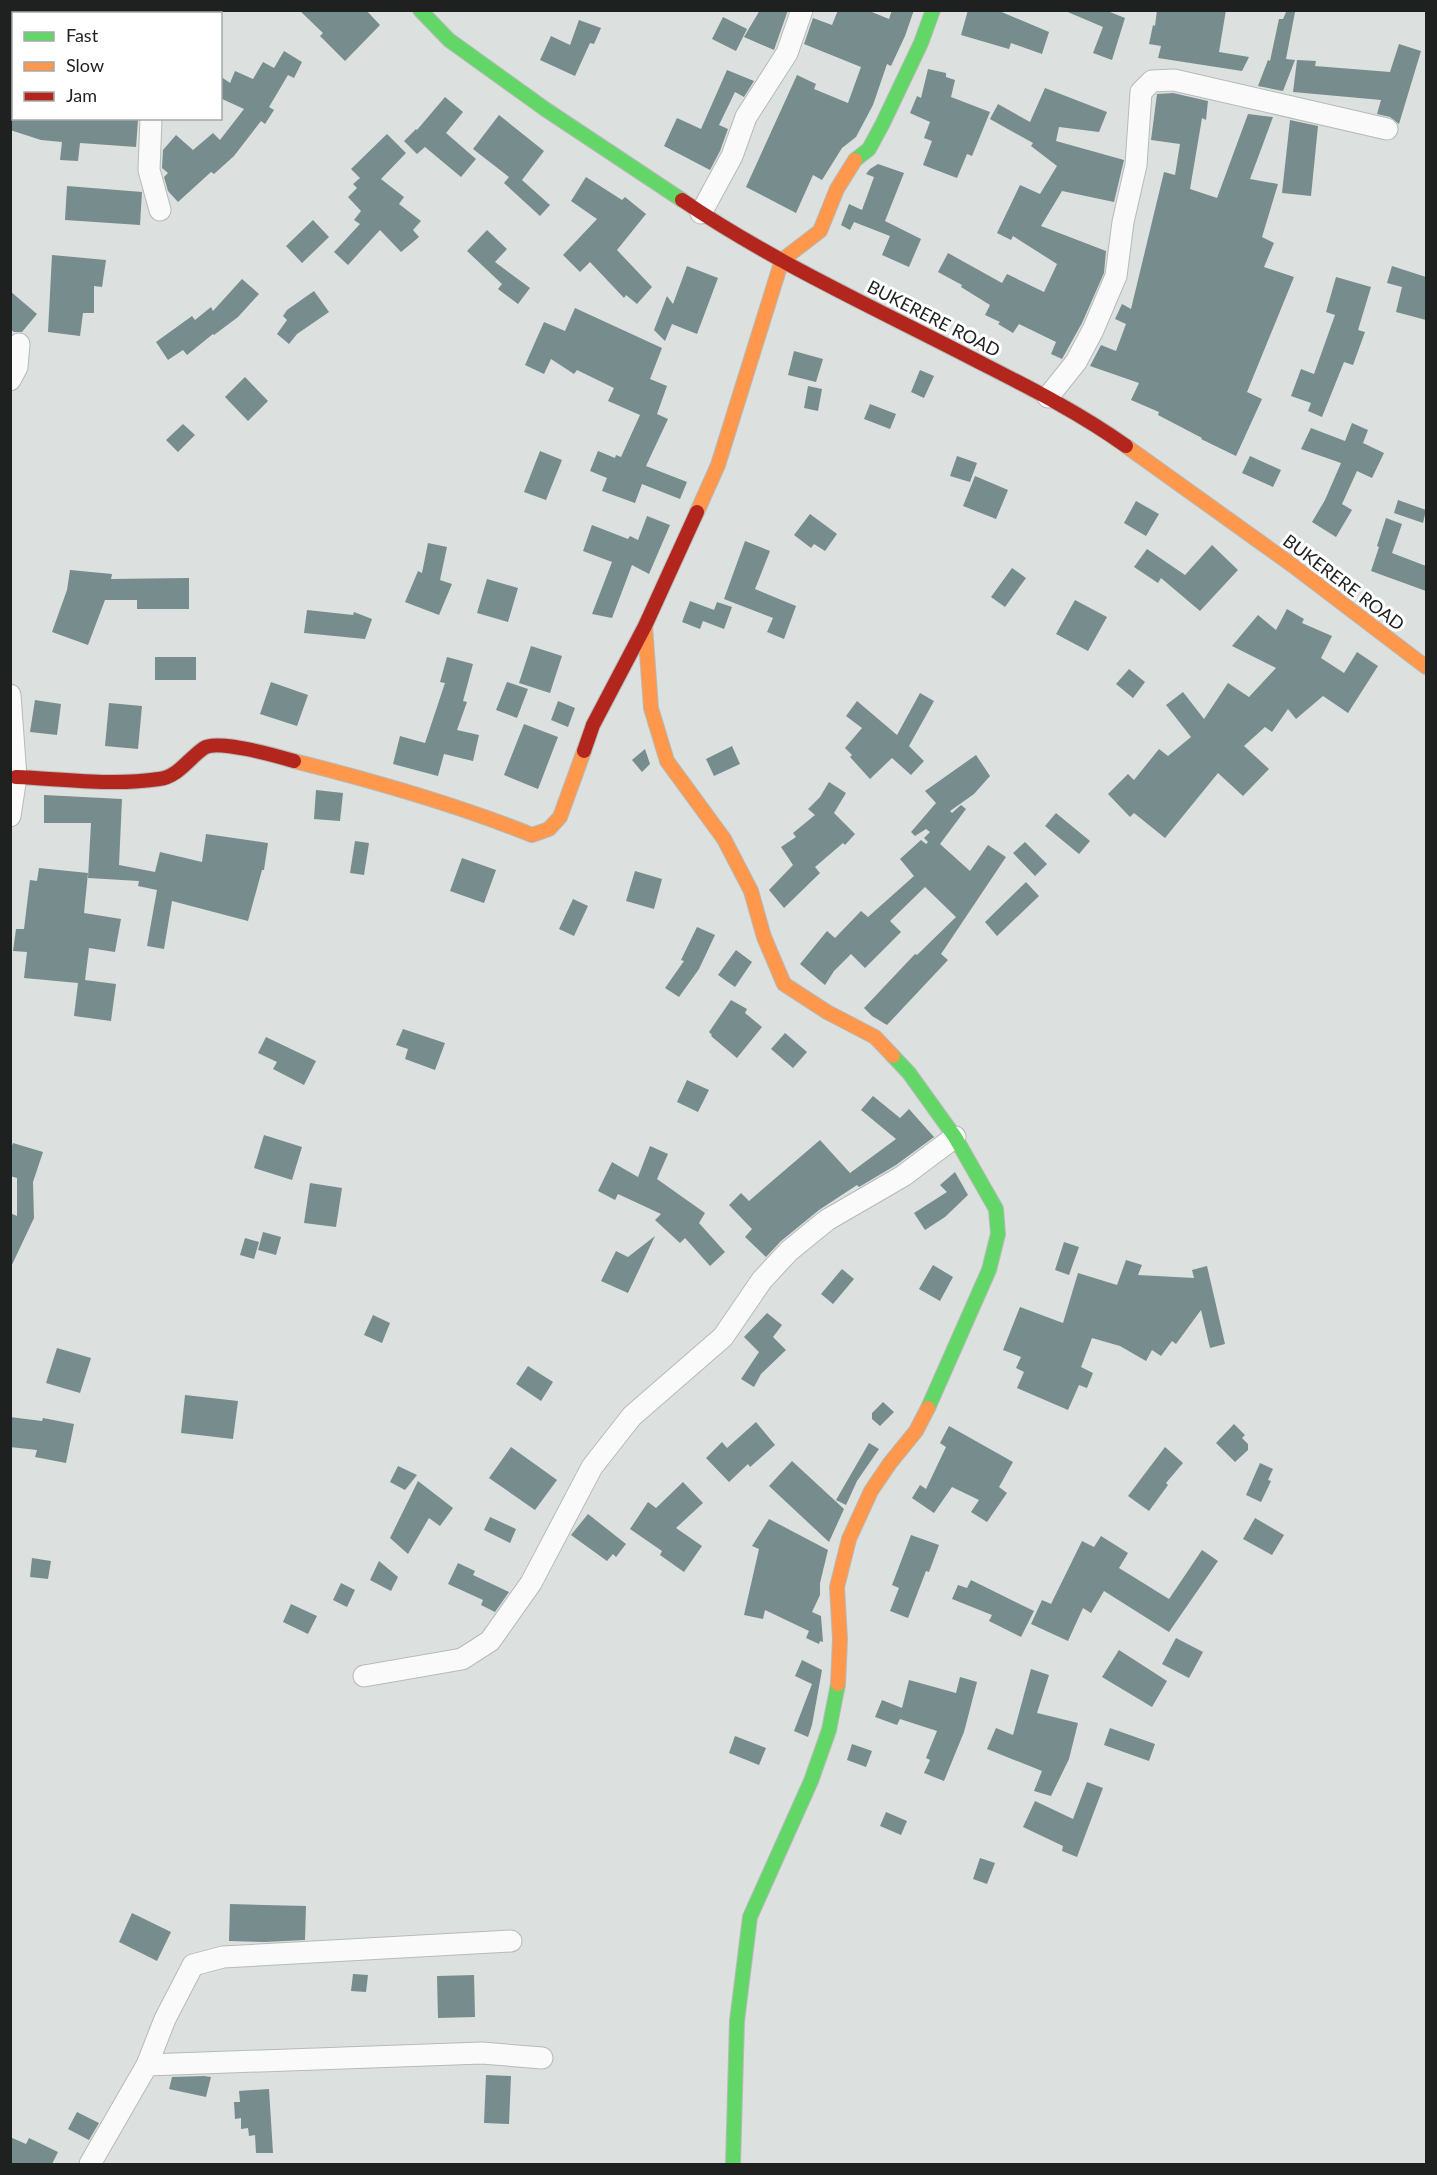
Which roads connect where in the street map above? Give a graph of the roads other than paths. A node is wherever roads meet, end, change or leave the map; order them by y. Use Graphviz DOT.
graph roads {
  1 [pos="420,10"];
  2 [pos="802,10"];
  3 [pos="933,10"];
  4 [pos="151,120"];
  5 [pos="1386,129"];
  6 [pos="160,210"];
  7 [pos="701,213"];
  8 [pos="782,260"];
  9 [pos="19,344"];
  10 [pos="10,380"];
  11 [pos="1048,396"];
  12 [pos="645,626"];
  13 [pos="1426,667"];
  14 [pos="10,695"];
  15 [pos="16,777"];
  16 [pos="10,816"];
  17 [pos="955,1137"];
  18 [pos="364,1676"];
  19 [pos="511,1941"];
  20 [pos="542,2058"];
  21 [pos="147,2065"];
  22 [pos="90,2164"];
  23 [pos="733,2164"];
  1 -- 7 [label="street, BUKERERE ROAD"];
  2 -- 7 [label="street"];
  3 -- 8 [label="street"];
  4 -- 6 [label="street"];
  5 -- 11 [label="street"];
  7 -- 8 [label="street, BUKERERE ROAD"];
  8 -- 11 [label="street, BUKERERE ROAD"];
  8 -- 12 [label="street"];
  9 -- 10 [label="street"];
  11 -- 13 [label="street, BUKERERE ROAD"];
  12 -- 15 [label="street"];
  12 -- 17 [label="street"];
  14 -- 15 [label="street"];
  15 -- 16 [label="street"];
  17 -- 18 [label="street"];
  17 -- 23 [label="street"];
  19 -- 21 [label="street"];
  20 -- 21 [label="street"];
  21 -- 22 [label="street"];
}
